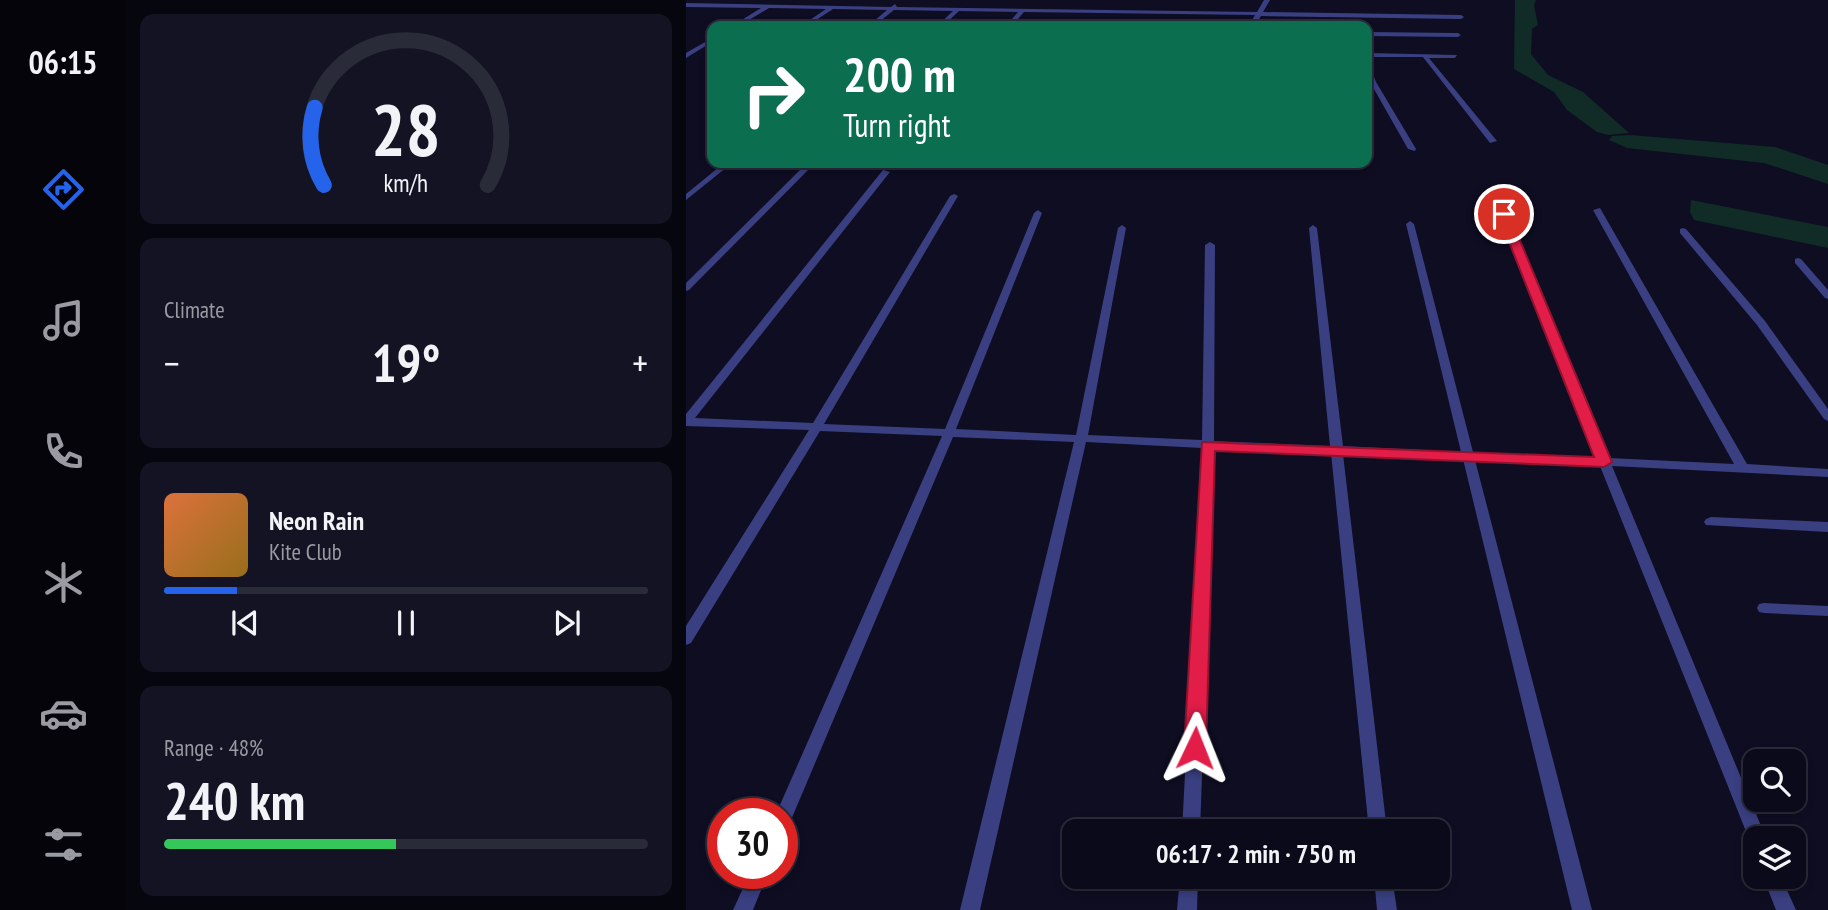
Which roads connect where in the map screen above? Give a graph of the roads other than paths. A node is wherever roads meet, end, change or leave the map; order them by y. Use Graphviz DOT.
graph roads {
  1 [pos="904,0"];
  2 [pos="1267,0"];
  3 [pos="686,5"];
  4 [pos="705,5"];
  5 [pos="768,6"];
  6 [pos="832,7"];
  7 [pos="893,8"];
  8 [pos="959,8"];
  9 [pos="1023,9"];
  10 [pos="1259,13"];
  11 [pos="686,14"];
  12 [pos="1461,17"];
  13 [pos="743,21"];
  14 [pos="811,21"];
  15 [pos="877,21"];
  16 [pos="945,21"];
  17 [pos="1013,21"];
  18 [pos="1255,21"];
  19 [pos="1372,34"];
  20 [pos="1458,36"];
  21 [pos="707,43"];
  22 [pos="1372,55"];
  23 [pos="686,56"];
  24 [pos="1425,56"];
  25 [pos="1455,56"];
  26 [pos="1372,79"];
  27 [pos="1493,141"];
  28 [pos="1412,149"];
  29 [pos="722,168"];
  30 [pos="806,168"];
  31 [pos="886,172"];
  32 [pos="954,196"];
  33 [pos="686,198"];
  34 [pos="1597,210"];
  35 [pos="1038,213"];
  36 [pos="1504,214"];
  37 [pos="1409,224"];
  38 [pos="1122,228"];
  39 [pos="1313,228"];
  40 [pos="1683,231"];
  41 [pos="1210,245"];
  42 [pos="1798,261"];
  43 [pos="686,288"];
  44 [pos="1828,296"];
  45 [pos="1828,416"];
  46 [pos="686,421"];
  47 [pos="817,426"];
  48 [pos="949,433"];
  49 [pos="1081,439"];
  50 [pos="1208,445"];
  51 [pos="1337,451"];
  52 [pos="1469,456"];
  53 [pos="1604,462"];
  54 [pos="1743,468"];
  55 [pos="1828,473"];
  56 [pos="1711,522"];
  57 [pos="1828,527"];
  58 [pos="1764,608"];
  59 [pos="1828,611"];
  60 [pos="686,639"];
  61 [pos="791,798"];
  62 [pos="1192,819"];
  63 [pos="1377,819"];
  64 [pos="1752,826"];
  65 [pos="752,889"];
  66 [pos="1188,889"];
  67 [pos="1384,889"];
  68 [pos="1777,889"];
  69 [pos="743,910"];
  70 [pos="970,910"];
  71 [pos="1187,910"];
  72 [pos="1387,910"];
  73 [pos="1582,910"];
  74 [pos="1786,910"];
  1 -- 7 [label="street"];
  2 -- 10 [label="street"];
  3 -- 4 [label="street"];
  4 -- 5 [label="street"];
  4 -- 11 [label="street"];
  5 -- 6 [label="street"];
  5 -- 13 [label="street"];
  6 -- 7 [label="street"];
  6 -- 14 [label="street"];
  7 -- 8 [label="street"];
  7 -- 15 [label="street"];
  8 -- 9 [label="street"];
  8 -- 16 [label="street"];
  9 -- 10 [label="street"];
  9 -- 17 [label="street"];
  10 -- 12 [label="street"];
  10 -- 18 [label="street"];
  19 -- 20 [label="street"];
  21 -- 23 [label="street"];
  22 -- 24 [label="street"];
  24 -- 25 [label="street"];
  24 -- 27 [label="street"];
  26 -- 28 [label="street"];
  29 -- 33 [label="street"];
  30 -- 43 [label="street"];
  31 -- 46 [label="street"];
  32 -- 47 [label="street"];
  34 -- 54 [label="street"];
  35 -- 48 [label="street"];
  36 -- 53 [label="street"];
  37 -- 52 [label="street"];
  38 -- 49 [label="street"];
  39 -- 51 [label="street"];
  40 -- 45 [label="street"];
  41 -- 50 [label="street"];
  42 -- 44 [label="street"];
  46 -- 47 [label="street"];
  47 -- 48 [label="street"];
  47 -- 60 [label="street"];
  48 -- 49 [label="street"];
  48 -- 61 [label="street"];
  49 -- 50 [label="street"];
  49 -- 70 [label="street"];
  50 -- 51 [label="street"];
  50 -- 62 [label="street"];
  51 -- 52 [label="street"];
  51 -- 63 [label="street"];
  52 -- 53 [label="street"];
  52 -- 73 [label="street"];
  53 -- 54 [label="street"];
  53 -- 64 [label="street"];
  54 -- 55 [label="street"];
  56 -- 57 [label="street"];
  58 -- 59 [label="street"];
  65 -- 69 [label="street"];
  66 -- 71 [label="street"];
  67 -- 72 [label="street"];
  68 -- 74 [label="street"];
}
